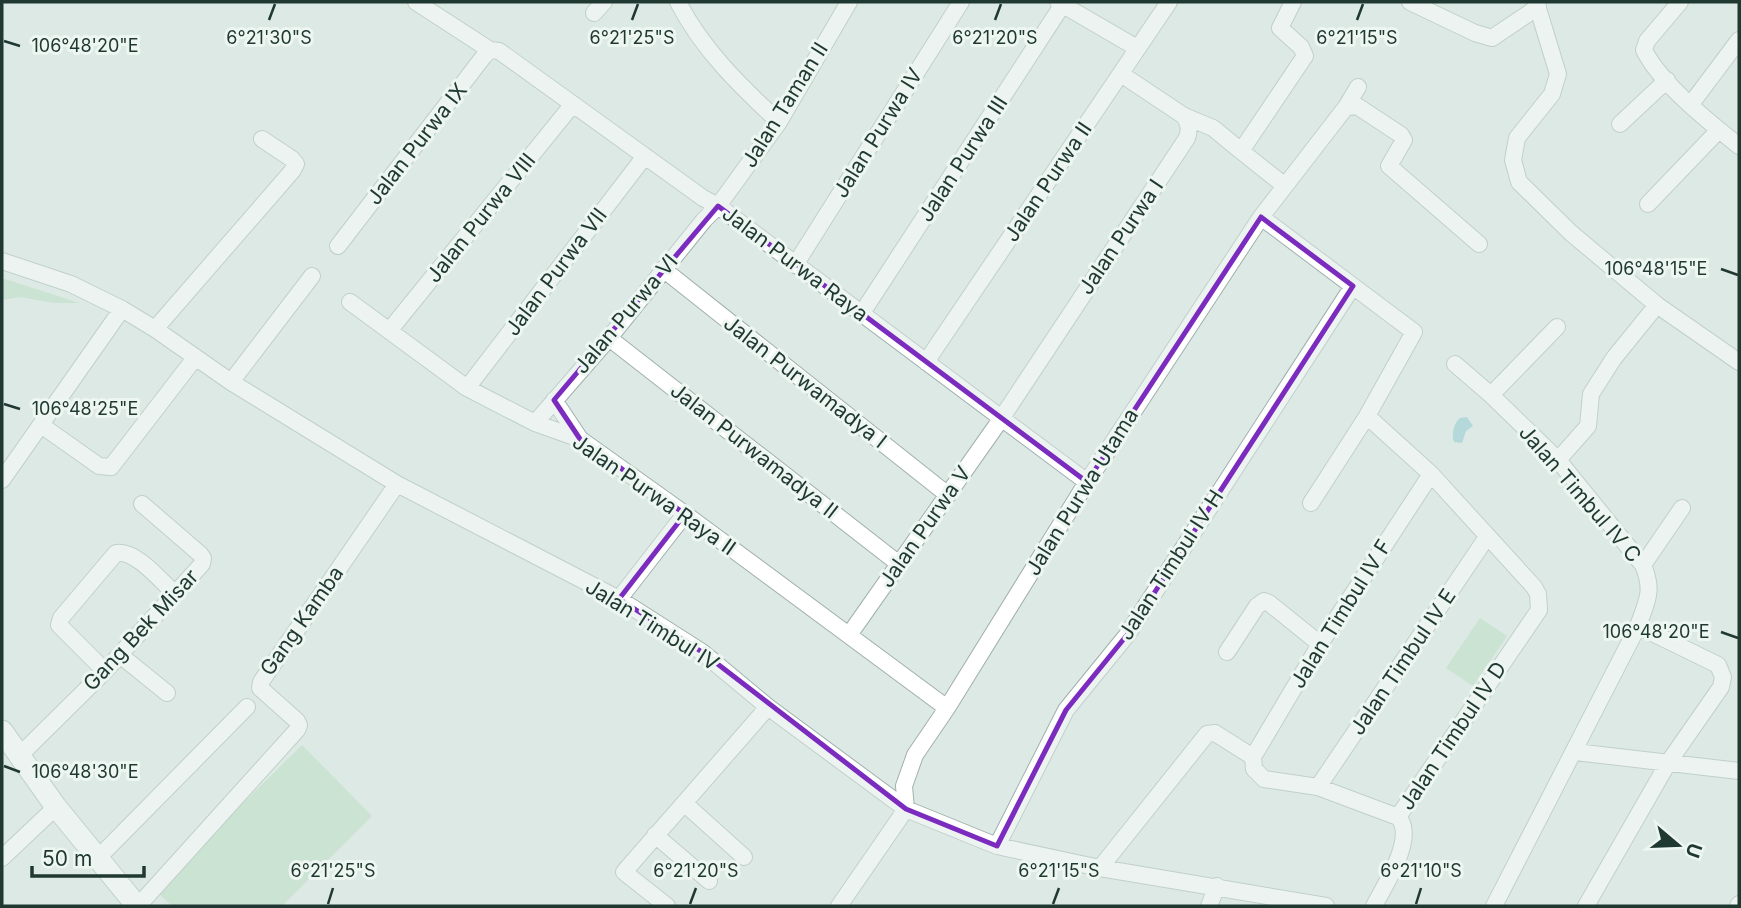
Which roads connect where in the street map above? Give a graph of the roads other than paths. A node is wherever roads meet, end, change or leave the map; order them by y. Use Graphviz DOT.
graph roads {
  1 [pos="416,2"];
  2 [pos="678,2"];
  3 [pos="961,2"];
  4 [pos="1169,2"];
  5 [pos="1293,2"];
  6 [pos="1410,2"];
  7 [pos="1680,2"];
  8 [pos="1061,3"];
  9 [pos="840,5"];
  10 [pos="1537,5"];
  11 [pos="1739,40"];
  12 [pos="1137,48"];
  13 [pos="495,51"];
  14 [pos="1121,74"];
  15 [pos="1667,80"];
  16 [pos="1358,87"];
  17 [pos="573,104"];
  18 [pos="1690,104"];
  19 [pos="1346,107"];
  20 [pos="1185,116"];
  21 [pos="779,122"];
  22 [pos="1620,124"];
  23 [pos="1719,130"];
  24 [pos="262,139"];
  25 [pos="1739,146"];
  26 [pos="1241,151"];
  27 [pos="645,156"];
  28 [pos="1285,186"];
  29 [pos="1648,204"];
  30 [pos="718,206"];
  31 [pos="1261,218"];
  32 [pos="1479,244"];
  33 [pos="338,246"];
  34 [pos="2,261"];
  35 [pos="795,265"];
  36 [pos="663,269"];
  37 [pos="312,276"];
  38 [pos="1353,286"];
  39 [pos="350,302"];
  40 [pos="1657,305"];
  41 [pos="122,309"];
  42 [pos="862,313"];
  43 [pos="1557,327"];
  44 [pos="155,329"];
  45 [pos="390,331"];
  46 [pos="608,338"];
  47 [pos="195,358"];
  48 [pos="926,362"];
  49 [pos="1739,362"];
  50 [pos="1455,363"];
  51 [pos="230,382"];
  52 [pos="467,388"];
  53 [pos="1491,395"];
  54 [pos="554,400"];
  55 [pos="1367,416"];
  56 [pos="1000,419"];
  57 [pos="535,423"];
  58 [pos="41,425"];
  59 [pos="580,439"];
  60 [pos="1558,460"];
  61 [pos="1431,474"];
  62 [pos="2,480"];
  63 [pos="1087,482"];
  64 [pos="397,484"];
  65 [pos="948,495"];
  66 [pos="1311,503"];
  67 [pos="142,504"];
  68 [pos="1682,508"];
  69 [pos="685,514"];
  70 [pos="1487,537"];
  71 [pos="899,564"];
  72 [pos="1643,565"];
  73 [pos="175,594"];
  74 [pos="619,599"];
  75 [pos="1638,626"];
  76 [pos="849,635"];
  77 [pos="1320,644"];
  78 [pos="1227,652"];
  79 [pos="120,655"];
  80 [pos="105,671"];
  81 [pos="167,693"];
  82 [pos="247,707"];
  83 [pos="768,707"];
  84 [pos="947,708"];
  85 [pos="2,732"];
  86 [pos="1575,752"];
  87 [pos="18,757"];
  88 [pos="1253,757"];
  89 [pos="1668,763"];
  90 [pos="1739,771"];
  91 [pos="1318,787"];
  92 [pos="684,803"];
  93 [pos="53,809"];
  94 [pos="905,809"];
  95 [pos="1398,817"];
  96 [pos="655,835"];
  97 [pos="997,846"];
  98 [pos="744,857"];
  99 [pos="2,858"];
  100 [pos="97,859"];
  101 [pos="1100,868"];
  102 [pos="709,881"];
  103 [pos="1217,886"];
  104 [pos="137,906"];
  105 [pos="667,906"];
  106 [pos="839,906"];
  107 [pos="1209,906"];
  108 [pos="1326,906"];
  109 [pos="1374,906"];
  110 [pos="1494,906"];
  111 [pos="1586,906"];
  1 -- 13 [label="street, Jalan Purwa Raya"];
  2 -- 21 [label="street"];
  3 -- 35 [label="street, Jalan Purwa IV"];
  4 -- 12 [label="street, Jalan Purwa II"];
  5 -- 26 [label="street"];
  6 -- 10 [label="street"];
  7 -- 15 [label="street"];
  8 -- 12 [label="street"];
  8 -- 42 [label="street, Jalan Purwa III"];
  9 -- 21 [label="street, Jalan Taman II"];
  10 -- 40 [label="street"];
  11 -- 18 [label="street"];
  12 -- 14 [label="street, Jalan Purwa II"];
  13 -- 17 [label="street, Jalan Purwa Raya"];
  13 -- 33 [label="street, Jalan Purwa IX"];
  14 -- 20 [label="street"];
  14 -- 48 [label="street, Jalan Purwa II"];
  15 -- 18 [label="street"];
  15 -- 22 [label="street"];
  16 -- 19 [label="street, Jalan Purwa Utama"];
  17 -- 27 [label="street, Jalan Purwa Raya"];
  17 -- 45 [label="street, Jalan Purwa VIII"];
  18 -- 23 [label="street"];
  19 -- 28 [label="street, Jalan Purwa Utama"];
  19 -- 32 [label="street"];
  20 -- 26 [label="street"];
  20 -- 56 [label="street, Jalan Purwa I"];
  21 -- 30 [label="street, Jalan Taman II"];
  23 -- 25 [label="street"];
  23 -- 29 [label="street"];
  24 -- 44 [label="street"];
  26 -- 28 [label="street"];
  27 -- 30 [label="street, Jalan Purwa Raya"];
  27 -- 52 [label="street, Jalan Purwa VII"];
  28 -- 31 [label="street, Jalan Purwa Utama"];
  30 -- 35 [label="street, Jalan Purwa Raya"];
  30 -- 36 [label="street, Jalan Purwa VI"];
  31 -- 38 [label="street"];
  31 -- 63 [label="street, Jalan Purwa Utama"];
  34 -- 41 [label="street, Jalan Timbul IV"];
  35 -- 42 [label="street, Jalan Purwa Raya"];
  36 -- 46 [label="street, Jalan Purwa VI"];
  36 -- 65 [label="street, Jalan Purwamadya I"];
  37 -- 51 [label="street"];
  38 -- 55 [label="street"];
  38 -- 97 [label="street, Jalan Timbul IV H"];
  39 -- 45 [label="street, Jalan Purwa Raya II"];
  40 -- 49 [label="street"];
  40 -- 60 [label="street"];
  41 -- 44 [label="street, Jalan Timbul IV"];
  41 -- 58 [label="street"];
  42 -- 48 [label="street, Jalan Purwa Raya"];
  43 -- 53 [label="street"];
  44 -- 47 [label="street, Jalan Timbul IV"];
  45 -- 52 [label="street, Jalan Purwa Raya II"];
  46 -- 54 [label="street, Jalan Purwa VI"];
  46 -- 71 [label="street, Jalan Purwamadya II"];
  47 -- 51 [label="street, Jalan Timbul IV"];
  47 -- 58 [label="street"];
  48 -- 56 [label="street, Jalan Purwa Raya"];
  50 -- 53 [label="street, Jalan Timbul IV C"];
  51 -- 64 [label="street, Jalan Timbul IV"];
  52 -- 57 [label="street, Jalan Purwa Raya II"];
  53 -- 60 [label="street, Jalan Timbul IV C"];
  54 -- 57 [label="street, Jalan Purwa VI"];
  54 -- 59 [label="street"];
  55 -- 61 [label="street"];
  55 -- 66 [label="street"];
  56 -- 63 [label="street, Jalan Purwa Raya"];
  56 -- 65 [label="street, Jalan Purwa V"];
  57 -- 59 [label="street, Jalan Purwa Raya II"];
  58 -- 62 [label="street"];
  59 -- 69 [label="street, Jalan Purwa Raya II"];
  60 -- 72 [label="street, Jalan Timbul IV C"];
  61 -- 70 [label="street"];
  61 -- 77 [label="street, Jalan Timbul IV F"];
  63 -- 84 [label="street, Jalan Purwa Utama"];
  64 -- 74 [label="street, Jalan Timbul IV"];
  64 -- 104 [label="street, Gang Kamba"];
  65 -- 71 [label="street, Jalan Purwa V"];
  67 -- 73 [label="street, Gang Bek Misar"];
  68 -- 72 [label="street"];
  69 -- 74 [label="street"];
  69 -- 76 [label="street, Jalan Purwa Raya II"];
  70 -- 91 [label="street, Jalan Timbul IV E"];
  70 -- 95 [label="street, Jalan Timbul IV D"];
  71 -- 76 [label="street, Jalan Purwa V"];
  72 -- 75 [label="street, Jalan Timbul IV C"];
  73 -- 79 [label="street, Gang Bek Misar"];
  73 -- 80 [label="street"];
  74 -- 83 [label="street, Jalan Timbul IV"];
  75 -- 86 [label="street, Jalan Timbul IV C"];
  75 -- 89 [label="street"];
  76 -- 84 [label="street, Jalan Purwa Raya II"];
  77 -- 78 [label="street"];
  77 -- 88 [label="street, Jalan Timbul IV F"];
  79 -- 80 [label="street, Gang Bek Misar"];
  79 -- 81 [label="street"];
  80 -- 87 [label="street, Gang Bek Misar"];
  82 -- 100 [label="street"];
  83 -- 92 [label="street"];
  83 -- 94 [label="street, Jalan Timbul IV"];
  84 -- 94 [label="street, Jalan Purwa Utama"];
  85 -- 87 [label="main road"];
  86 -- 89 [label="street"];
  86 -- 110 [label="street, Jalan Timbul IV C"];
  87 -- 93 [label="main road"];
  88 -- 91 [label="street"];
  88 -- 101 [label="street"];
  89 -- 90 [label="street"];
  89 -- 111 [label="street"];
  91 -- 95 [label="street"];
  92 -- 96 [label="street"];
  92 -- 98 [label="street"];
  93 -- 99 [label="street"];
  93 -- 100 [label="main road"];
  94 -- 97 [label="street, Jalan Timbul IV"];
  94 -- 106 [label="street"];
  95 -- 109 [label="street, Jalan Timbul IV D"];
  96 -- 102 [label="street"];
  96 -- 105 [label="street"];
  97 -- 101 [label="street, Jalan Timbul IV"];
  100 -- 104 [label="main road"];
  101 -- 103 [label="street, Jalan Timbul IV"];
  103 -- 107 [label="street"];
  103 -- 108 [label="street, Jalan Timbul IV"];
}
